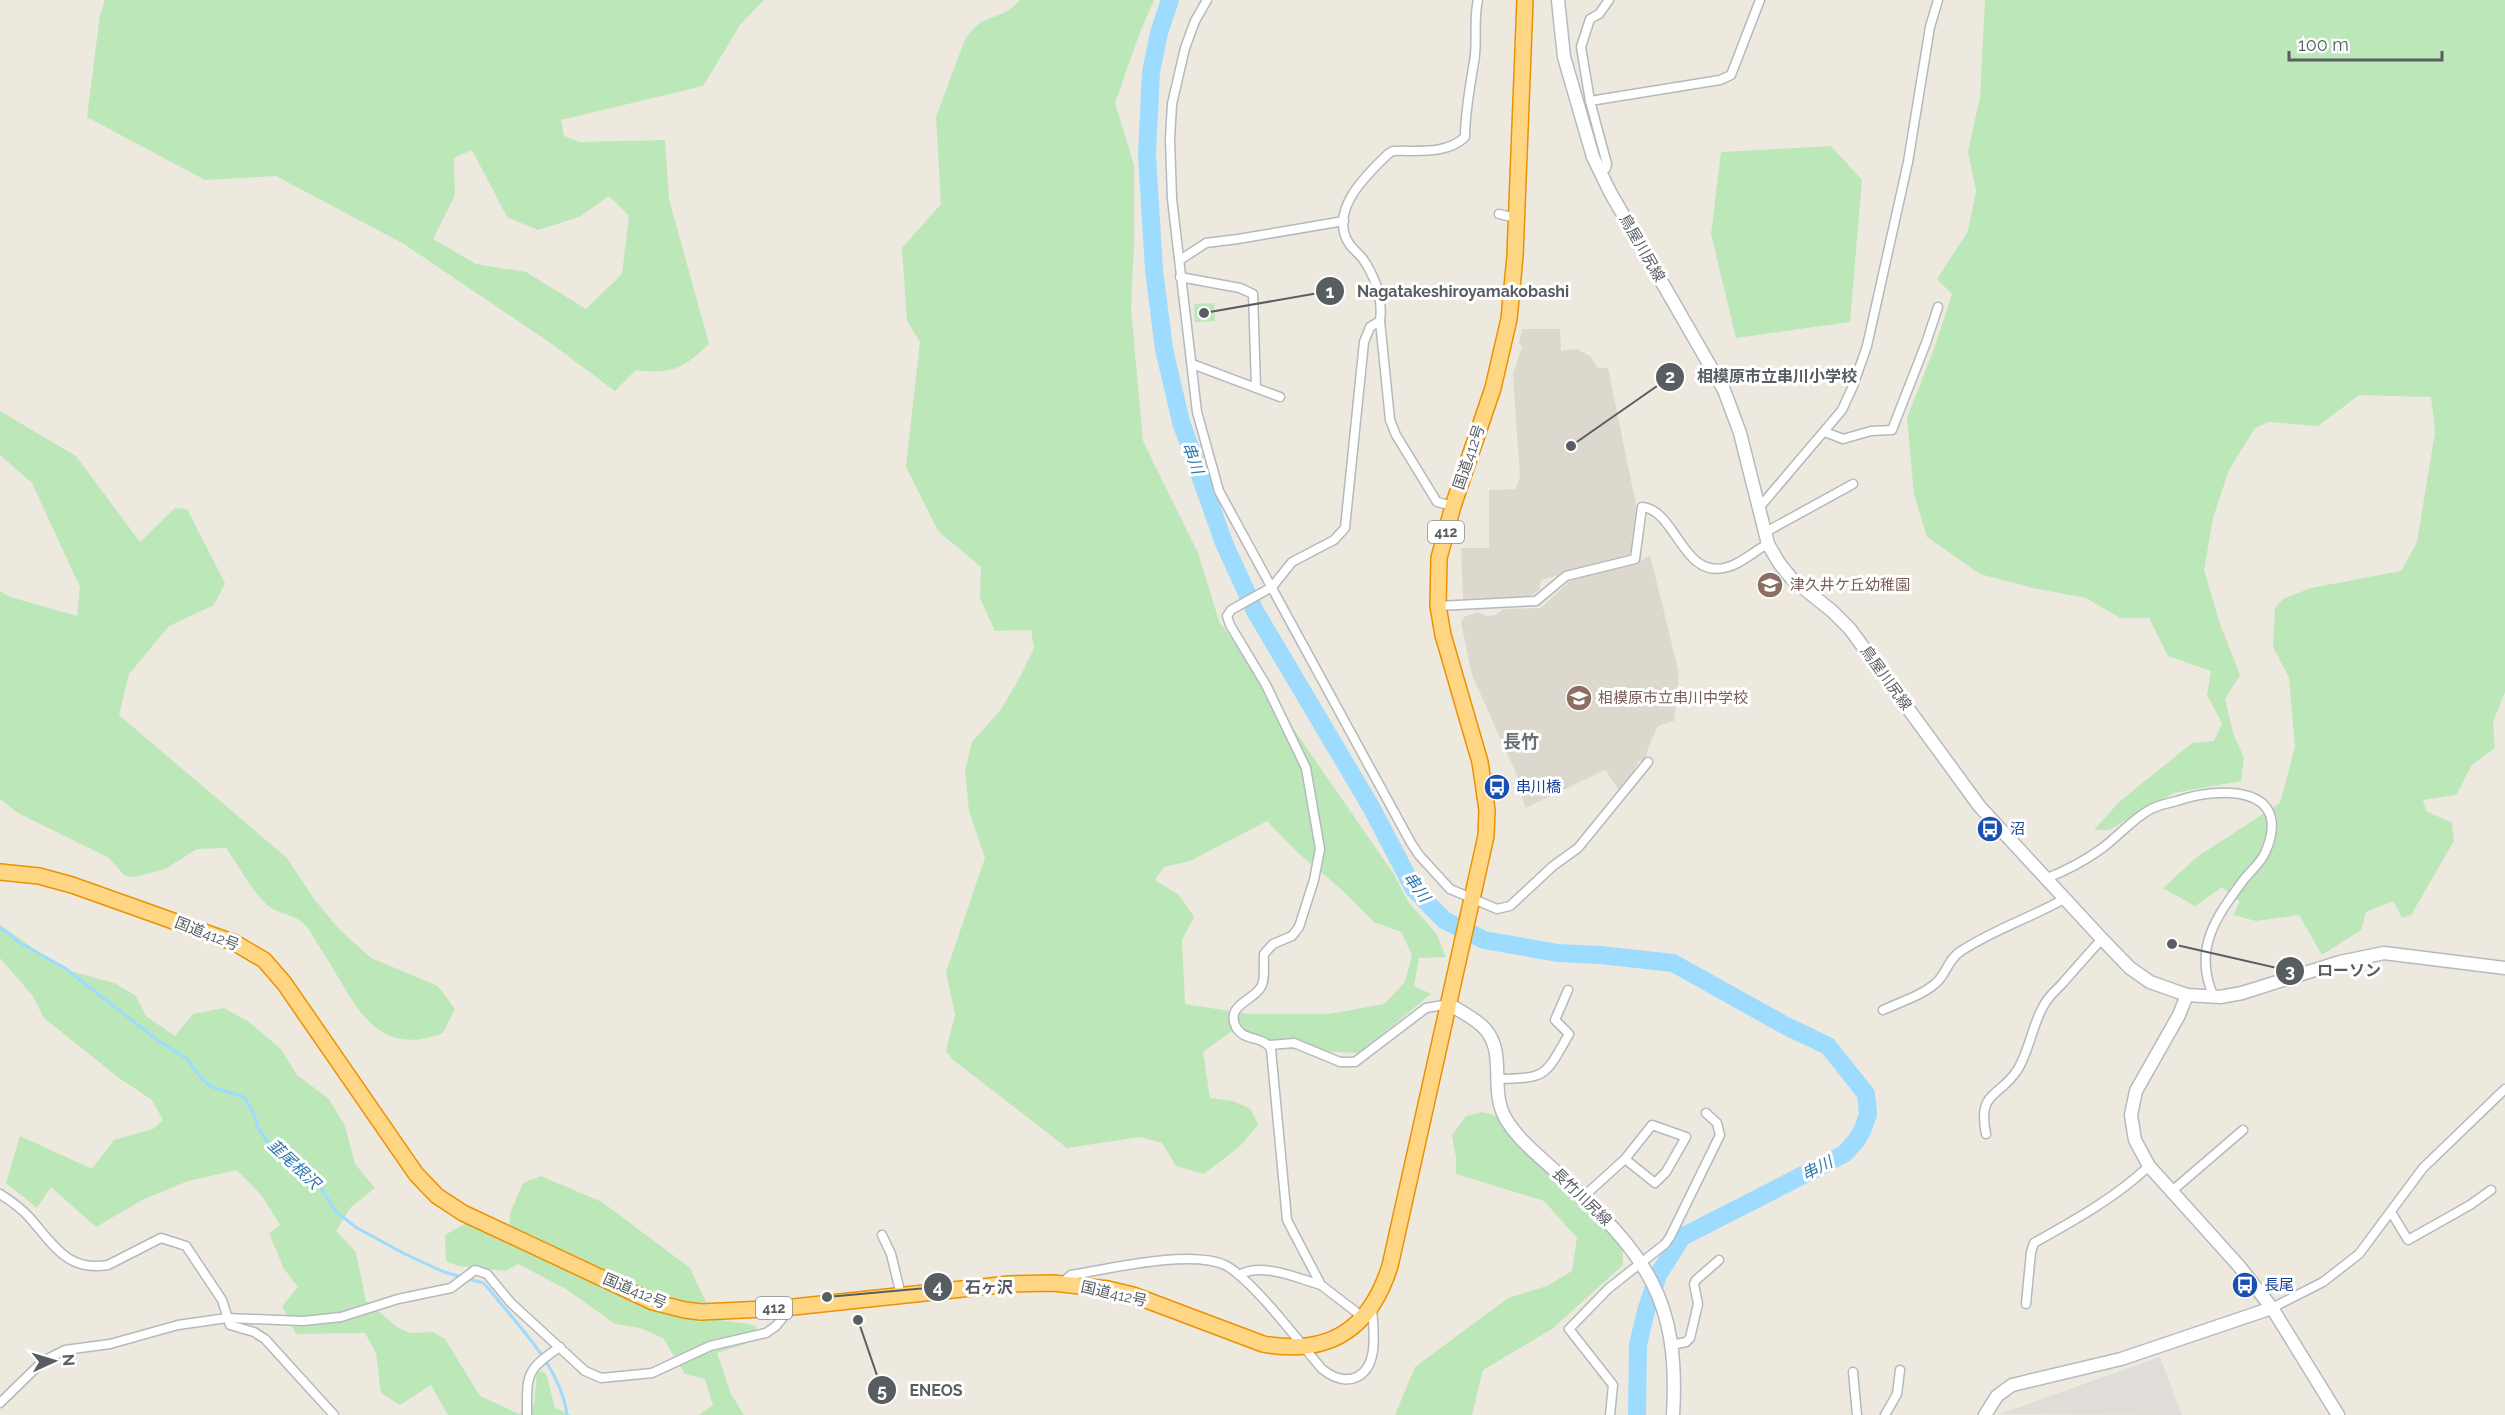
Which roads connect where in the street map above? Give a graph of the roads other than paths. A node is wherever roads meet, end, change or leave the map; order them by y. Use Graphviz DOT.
graph roads {
  1 [pos="1207,0"];
  2 [pos="1478,0"];
  3 [pos="1525,0"];
  4 [pos="1558,0"];
  5 [pos="1609,0"];
  6 [pos="1760,0"];
  7 [pos="1938,0"];
  8 [pos="1590,101"];
  9 [pos="1600,173"];
  10 [pos="1499,214"];
  11 [pos="1516,218"];
  12 [pos="1344,221"];
  13 [pos="1180,260"];
  14 [pos="1180,278"];
  15 [pos="1938,307"];
  16 [pos="1380,321"];
  17 [pos="1192,364"];
  18 [pos="1256,387"];
  19 [pos="1280,397"];
  20 [pos="1825,432"];
  21 [pos="1853,484"];
  22 [pos="1453,506"];
  23 [pos="1758,509"];
  24 [pos="1766,538"];
  25 [pos="1269,588"];
  26 [pos="1438,606"];
  27 [pos="1648,762"];
  28 [pos="0,872"];
  29 [pos="2045,879"];
  30 [pos="2064,899"];
  31 [pos="1470,904"];
  32 [pos="2102,939"];
  33 [pos="2505,968"];
  34 [pos="1568,990"];
  35 [pos="2187,996"];
  36 [pos="2214,997"];
  37 [pos="1449,1004"];
  38 [pos="1883,1010"];
  39 [pos="1269,1045"];
  40 [pos="1496,1079"];
  41 [pos="2505,1089"];
  42 [pos="1706,1113"];
  43 [pos="2243,1130"];
  44 [pos="1986,1134"];
  45 [pos="1625,1159"];
  46 [pos="2149,1166"];
  47 [pos="2491,1190"];
  48 [pos="2172,1191"];
  49 [pos="0,1194"];
  50 [pos="1583,1197"];
  51 [pos="2391,1212"];
  52 [pos="882,1235"];
  53 [pos="1719,1260"];
  54 [pos="1643,1264"];
  55 [pos="1239,1275"];
  56 [pos="1059,1284"];
  57 [pos="1321,1285"];
  58 [pos="901,1295"];
  59 [pos="2026,1304"];
  60 [pos="784,1308"];
  61 [pos="2272,1308"];
  62 [pos="1368,1313"];
  63 [pos="227,1318"];
  64 [pos="1671,1340"];
  65 [pos="560,1347"];
  66 [pos="1304,1347"];
  67 [pos="1899,1370"];
  68 [pos="1853,1372"];
  69 [pos="0,1403"];
  70 [pos="334,1415"];
  71 [pos="527,1415"];
  72 [pos="1610,1415"];
  73 [pos="1673,1415"];
  74 [pos="1857,1415"];
  75 [pos="1885,1415"];
  76 [pos="1985,1415"];
  77 [pos="2338,1415"];
  1 -- 13 [label="street"];
  2 -- 12 [label="street"];
  3 -- 11 [label="highway, 国道412号 / 412"];
  4 -- 9 [label="main road, 鳥屋川尻線"];
  5 -- 8 [label="street"];
  6 -- 8 [label="street"];
  7 -- 20 [label="street"];
  8 -- 9 [label="street"];
  9 -- 23 [label="main road, 鳥屋川尻線"];
  10 -- 11 [label="street"];
  11 -- 22 [label="highway, 国道412号 / 412"];
  12 -- 13 [label="street"];
  12 -- 16 [label="street"];
  13 -- 14 [label="street"];
  14 -- 17 [label="street"];
  14 -- 18 [label="street"];
  15 -- 20 [label="street"];
  16 -- 22 [label="street"];
  16 -- 25 [label="street"];
  17 -- 18 [label="street"];
  17 -- 25 [label="street"];
  18 -- 19 [label="street"];
  20 -- 23 [label="street"];
  21 -- 24 [label="street"];
  22 -- 26 [label="highway, 国道412号 / 412"];
  23 -- 24 [label="main road, 鳥屋川尻線"];
  24 -- 26 [label="street"];
  24 -- 29 [label="main road, 鳥屋川尻線"];
  25 -- 31 [label="street"];
  25 -- 39 [label="street"];
  26 -- 31 [label="highway, 国道412号 / 412"];
  27 -- 31 [label="street"];
  28 -- 60 [label="highway, 国道412号 / 412"];
  29 -- 30 [label="main road, 鳥屋川尻線"];
  29 -- 36 [label="street"];
  30 -- 32 [label="main road, 鳥屋川尻線"];
  30 -- 38 [label="street"];
  31 -- 37 [label="highway, 国道412号 / 412"];
  32 -- 35 [label="main road, 鳥屋川尻線"];
  32 -- 44 [label="street"];
  33 -- 36 [label="main road, 鳥屋川尻線"];
  34 -- 40 [label="street"];
  35 -- 36 [label="main road, 鳥屋川尻線"];
  35 -- 46 [label="main road"];
  37 -- 39 [label="street"];
  37 -- 40 [label="main road, 長竹川尻線"];
  37 -- 62 [label="highway, 国道412号 / 412"];
  39 -- 57 [label="street"];
  40 -- 50 [label="main road, 長竹川尻線"];
  41 -- 51 [label="street"];
  42 -- 54 [label="street"];
  43 -- 48 [label="street"];
  45 -- 45 [label="street"];
  45 -- 50 [label="street"];
  46 -- 48 [label="main road"];
  46 -- 59 [label="street"];
  47 -- 51 [label="street"];
  48 -- 61 [label="main road"];
  49 -- 63 [label="street"];
  50 -- 54 [label="main road, 長竹川尻線"];
  51 -- 61 [label="street"];
  52 -- 58 [label="street"];
  53 -- 64 [label="street"];
  54 -- 64 [label="main road, 長竹川尻線"];
  54 -- 72 [label="street"];
  55 -- 56 [label="street"];
  55 -- 57 [label="street"];
  55 -- 66 [label="street"];
  56 -- 58 [label="highway, 国道412号 / 412"];
  56 -- 66 [label="highway, 国道412号 / 412"];
  57 -- 62 [label="street"];
  58 -- 60 [label="highway, 国道412号 / 412"];
  60 -- 65 [label="street"];
  61 -- 76 [label="main road"];
  61 -- 77 [label="main road"];
  62 -- 66 [label="highway, 国道412号 / 412"];
  62 -- 66 [label="street"];
  63 -- 65 [label="street"];
  63 -- 69 [label="street"];
  63 -- 70 [label="street"];
  64 -- 73 [label="main road, 長竹川尻線"];
  65 -- 71 [label="street"];
  67 -- 75 [label="street"];
  68 -- 74 [label="street"];
}
